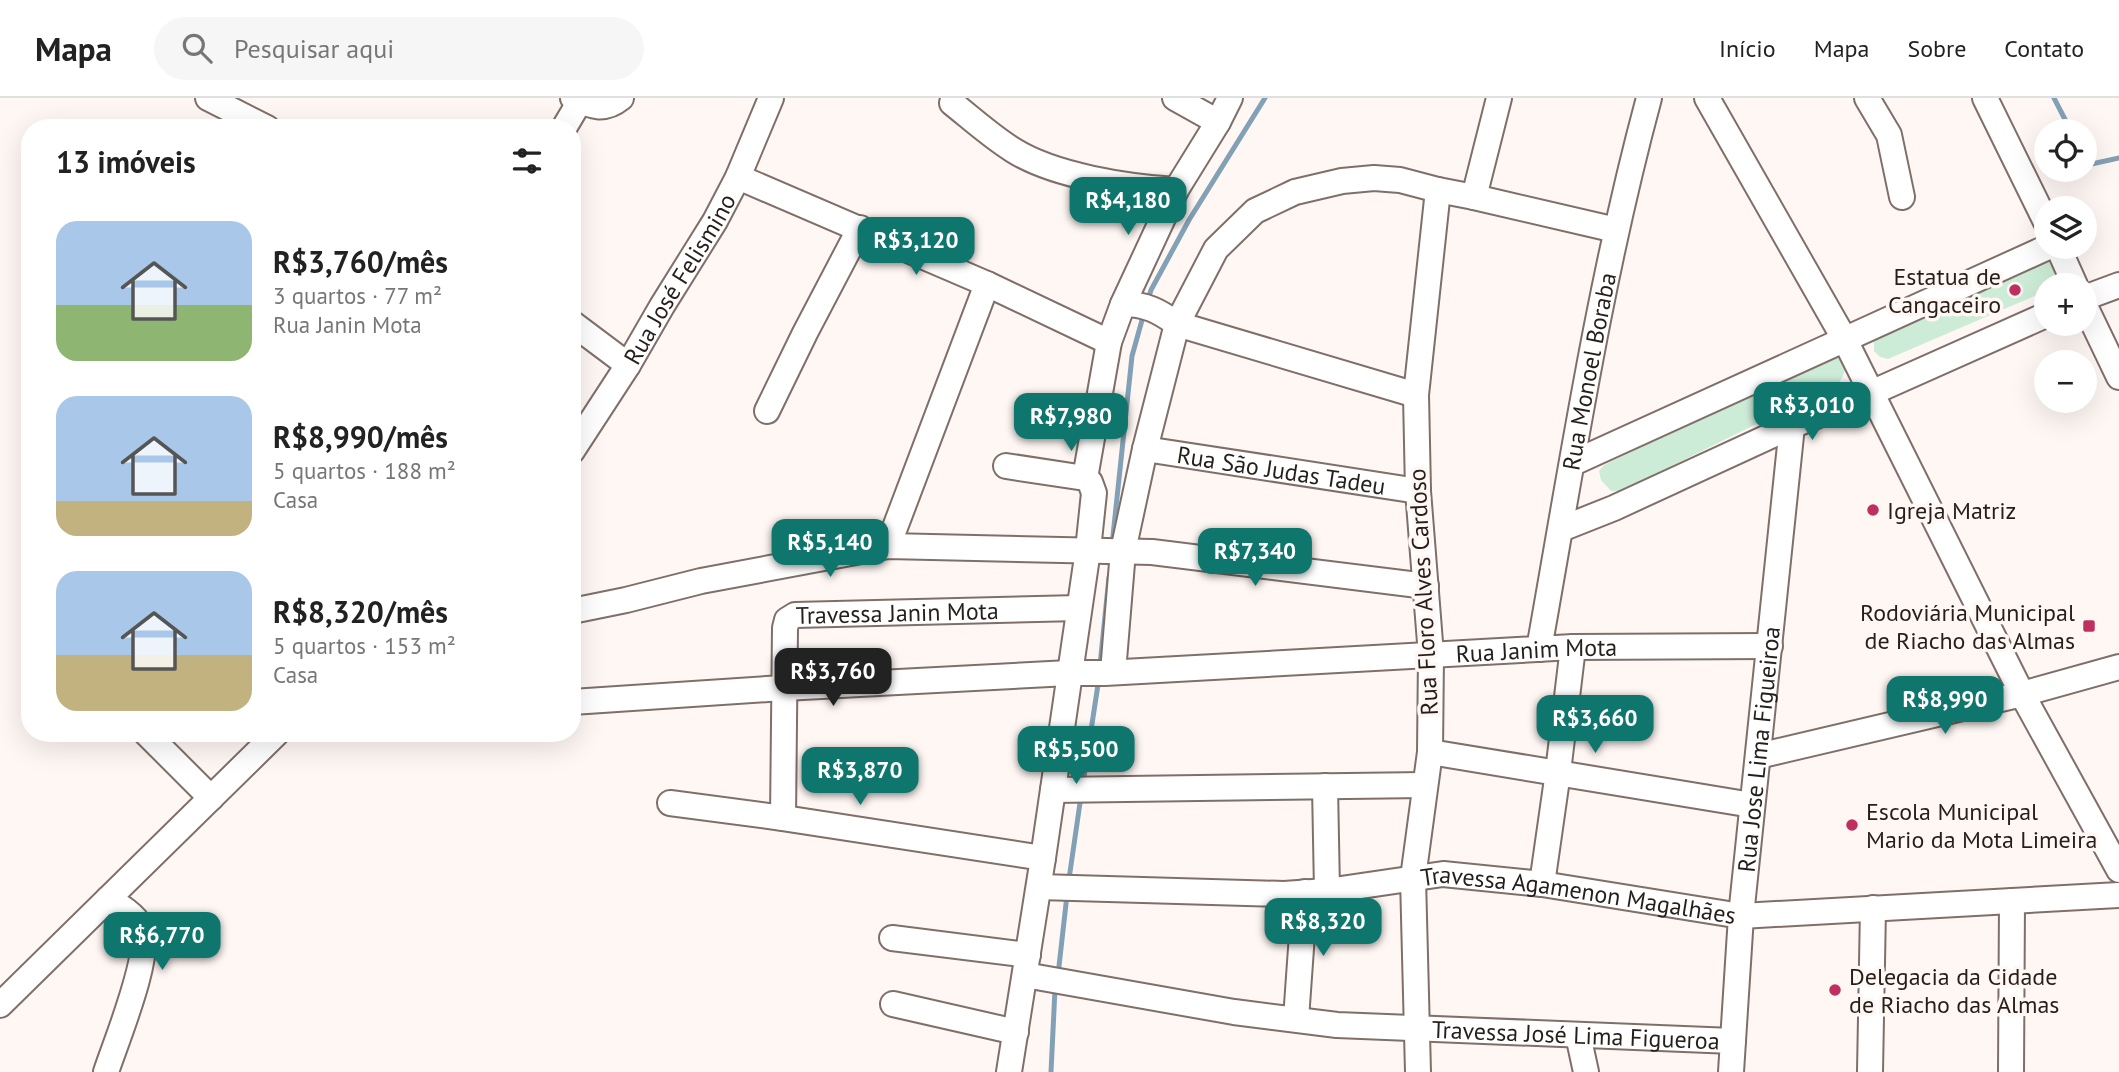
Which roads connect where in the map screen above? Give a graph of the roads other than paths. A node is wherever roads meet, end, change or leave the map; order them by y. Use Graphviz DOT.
graph roads {
  1 [pos="208,98"];
  2 [pos="621,98"];
  3 [pos="771,98"];
  4 [pos="1175,98"];
  5 [pos="1230,98"];
  6 [pos="1499,98"];
  7 [pos="1649,98"];
  8 [pos="1867,98"];
  9 [pos="1985,98"];
  10 [pos="1711,99"];
  11 [pos="576,100"];
  12 [pos="952,103"];
  13 [pos="241,113"];
  14 [pos="568,119"];
  15 [pos="1218,122"];
  16 [pos="738,177"];
  17 [pos="1176,190"];
  18 [pos="1438,190"];
  19 [pos="1474,197"];
  20 [pos="1902,197"];
  21 [pos="2034,198"];
  22 [pos="860,228"];
  23 [pos="1616,230"];
  24 [pos="2034,253"];
  25 [pos="988,284"];
  26 [pos="2119,285"];
  27 [pos="2097,293"];
  28 [pos="1139,306"];
  29 [pos="2034,320"];
  30 [pos="1177,324"];
  31 [pos="581,330"];
  32 [pos="2097,331"];
  33 [pos="1845,340"];
  34 [pos="1110,342"];
  35 [pos="628,365"];
  36 [pos="2119,377"];
  37 [pos="1871,393"];
  38 [pos="1416,395"];
  39 [pos="767,411"];
  40 [pos="1792,426"];
  41 [pos="581,437"];
  42 [pos="1144,449"];
  43 [pos="1573,463"];
  44 [pos="1006,466"];
  45 [pos="1090,486"];
  46 [pos="1418,491"];
  47 [pos="1560,529"];
  48 [pos="888,546"];
  49 [pos="1088,550"];
  50 [pos="1123,551"];
  51 [pos="1426,586"];
  52 [pos="1079,608"];
  53 [pos="581,609"];
  54 [pos="1770,646"];
  55 [pos="1573,647"];
  56 [pos="1539,649"];
  57 [pos="1431,655"];
  58 [pos="2119,667"];
  59 [pos="1095,673"];
  60 [pos="783,688"];
  61 [pos="2022,694"];
  62 [pos="581,701"];
  63 [pos="155,742"];
  64 [pos="268,742"];
  65 [pos="1430,752"];
  66 [pos="1758,756"];
  67 [pos="1559,772"];
  68 [pos="1425,785"];
  69 [pos="1325,786"];
  70 [pos="1053,790"];
  71 [pos="211,798"];
  72 [pos="670,803"];
  73 [pos="1752,805"];
  74 [pos="783,818"];
  75 [pos="1043,858"];
  76 [pos="2119,870"];
  77 [pos="1413,878"];
  78 [pos="1542,884"];
  79 [pos="1039,887"];
  80 [pos="1316,892"];
  81 [pos="2119,895"];
  82 [pos="108,899"];
  83 [pos="2012,901"];
  84 [pos="1873,908"];
  85 [pos="1741,916"];
  86 [pos="892,937"];
  87 [pos="1026,965"];
  88 [pos="893,1004"];
  89 [pos="0,1005"];
  90 [pos="1296,1019"];
  91 [pos="1417,1029"];
  92 [pos="1016,1032"];
  93 [pos="1578,1035"];
  94 [pos="1733,1041"];
  95 [pos="106,1072"];
  96 [pos="1009,1072"];
  97 [pos="1418,1072"];
  98 [pos="1586,1072"];
  99 [pos="1731,1072"];
  100 [pos="1870,1072"];
  101 [pos="2011,1072"];
  1 -- 13 [label="street"];
  2 -- 11 [label="street"];
  3 -- 16 [label="street, Rua José Felismino"];
  4 -- 15 [label="street"];
  5 -- 15 [label="street"];
  6 -- 19 [label="street"];
  7 -- 23 [label="street, Rua Monoel Boraba"];
  8 -- 20 [label="street"];
  9 -- 21 [label="street"];
  10 -- 33 [label="street"];
  11 -- 14 [label="street"];
  12 -- 17 [label="street"];
  15 -- 17 [label="street"];
  16 -- 22 [label="street"];
  16 -- 35 [label="street, Rua José Felismino"];
  17 -- 28 [label="street"];
  18 -- 19 [label="street"];
  18 -- 30 [label="street"];
  18 -- 38 [label="street, Rua Floro Alves Cardoso"];
  19 -- 23 [label="street"];
  22 -- 25 [label="street"];
  22 -- 39 [label="street"];
  23 -- 43 [label="street, Rua Monoel Boraba"];
  24 -- 33 [label="street"];
  25 -- 34 [label="street"];
  25 -- 48 [label="street"];
  26 -- 27 [label="street"];
  28 -- 30 [label="street"];
  28 -- 34 [label="street"];
  29 -- 37 [label="street"];
  30 -- 38 [label="street"];
  30 -- 42 [label="street"];
  31 -- 35 [label="street"];
  32 -- 36 [label="street"];
  33 -- 37 [label="street"];
  33 -- 43 [label="street"];
  34 -- 45 [label="street"];
  35 -- 41 [label="street, Rua José Felismino"];
  37 -- 40 [label="street"];
  37 -- 61 [label="street"];
  38 -- 46 [label="street, Rua Floro Alves Cardoso"];
  40 -- 47 [label="street"];
  40 -- 54 [label="street, Rua Jose Lima Figueiroa"];
  42 -- 46 [label="street, Rua São Judas Tadeu"];
  42 -- 50 [label="street"];
  43 -- 47 [label="street, Rua Monoel Boraba"];
  44 -- 45 [label="street"];
  45 -- 49 [label="street"];
  46 -- 51 [label="street, Rua Floro Alves Cardoso"];
  47 -- 56 [label="street, Rua Monoel Boraba"];
  48 -- 49 [label="street"];
  48 -- 53 [label="street"];
  49 -- 50 [label="street"];
  49 -- 52 [label="street"];
  50 -- 51 [label="street"];
  50 -- 59 [label="street"];
  51 -- 57 [label="street, Rua Floro Alves Cardoso"];
  52 -- 59 [label="street"];
  52 -- 60 [label="street, Travessa Janin Mota"];
  54 -- 55 [label="street, Rua Janim Mota"];
  54 -- 66 [label="street, Rua Jose Lima Figueiroa"];
  55 -- 56 [label="street, Rua Janim Mota"];
  55 -- 67 [label="street"];
  56 -- 57 [label="street, Rua Janim Mota"];
  57 -- 59 [label="street, Rua Janim Mota"];
  57 -- 65 [label="street, Rua Floro Alves Cardoso"];
  58 -- 61 [label="street"];
  59 -- 60 [label="street, Rua Janim Mota"];
  59 -- 70 [label="street"];
  60 -- 62 [label="street, Rua Janim Mota"];
  60 -- 74 [label="street, Travessa Janin Mota"];
  61 -- 66 [label="street"];
  61 -- 76 [label="street"];
  63 -- 71 [label="street"];
  64 -- 71 [label="street"];
  65 -- 67 [label="street"];
  65 -- 68 [label="street, Rua Floro Alves Cardoso"];
  66 -- 73 [label="street, Rua Jose Lima Figueiroa"];
  67 -- 73 [label="street"];
  67 -- 78 [label="street"];
  68 -- 69 [label="street"];
  68 -- 77 [label="street, Rua Floro Alves Cardoso"];
  69 -- 70 [label="street"];
  69 -- 80 [label="street"];
  70 -- 75 [label="street"];
  71 -- 82 [label="street"];
  72 -- 74 [label="street"];
  73 -- 85 [label="street, Rua Jose Lima Figueiroa"];
  74 -- 75 [label="street"];
  75 -- 79 [label="street"];
  77 -- 78 [label="street, Travessa Agamenon Magalhães"];
  77 -- 80 [label="street, Travessa Agamenon Magalhães"];
  77 -- 91 [label="street, Rua Floro Alves Cardoso"];
  78 -- 85 [label="street, Travessa Agamenon Magalhães"];
  79 -- 80 [label="street, Travessa Agamenon Magalhães"];
  79 -- 87 [label="street"];
  80 -- 90 [label="street"];
  81 -- 83 [label="street, Travessa Agamenon Magalhães"];
  82 -- 89 [label="street"];
  82 -- 95 [label="street"];
  83 -- 84 [label="street, Travessa Agamenon Magalhães"];
  83 -- 101 [label="street"];
  84 -- 85 [label="street, Travessa Agamenon Magalhães"];
  84 -- 100 [label="street"];
  85 -- 94 [label="street, Rua Jose Lima Figueiroa"];
  86 -- 87 [label="street, Travessa José Lima Figueroa"];
  87 -- 90 [label="street, Travessa José Lima Figueroa"];
  87 -- 92 [label="street"];
  88 -- 92 [label="street"];
  90 -- 91 [label="street, Travessa José Lima Figueroa"];
  91 -- 93 [label="street, Travessa José Lima Figueroa"];
  91 -- 97 [label="street, Rua Floro Alves Cardoso"];
  92 -- 96 [label="street"];
  93 -- 94 [label="street, Travessa José Lima Figueroa"];
  93 -- 98 [label="street"];
  94 -- 99 [label="street, Rua Jose Lima Figueiroa"];
}
